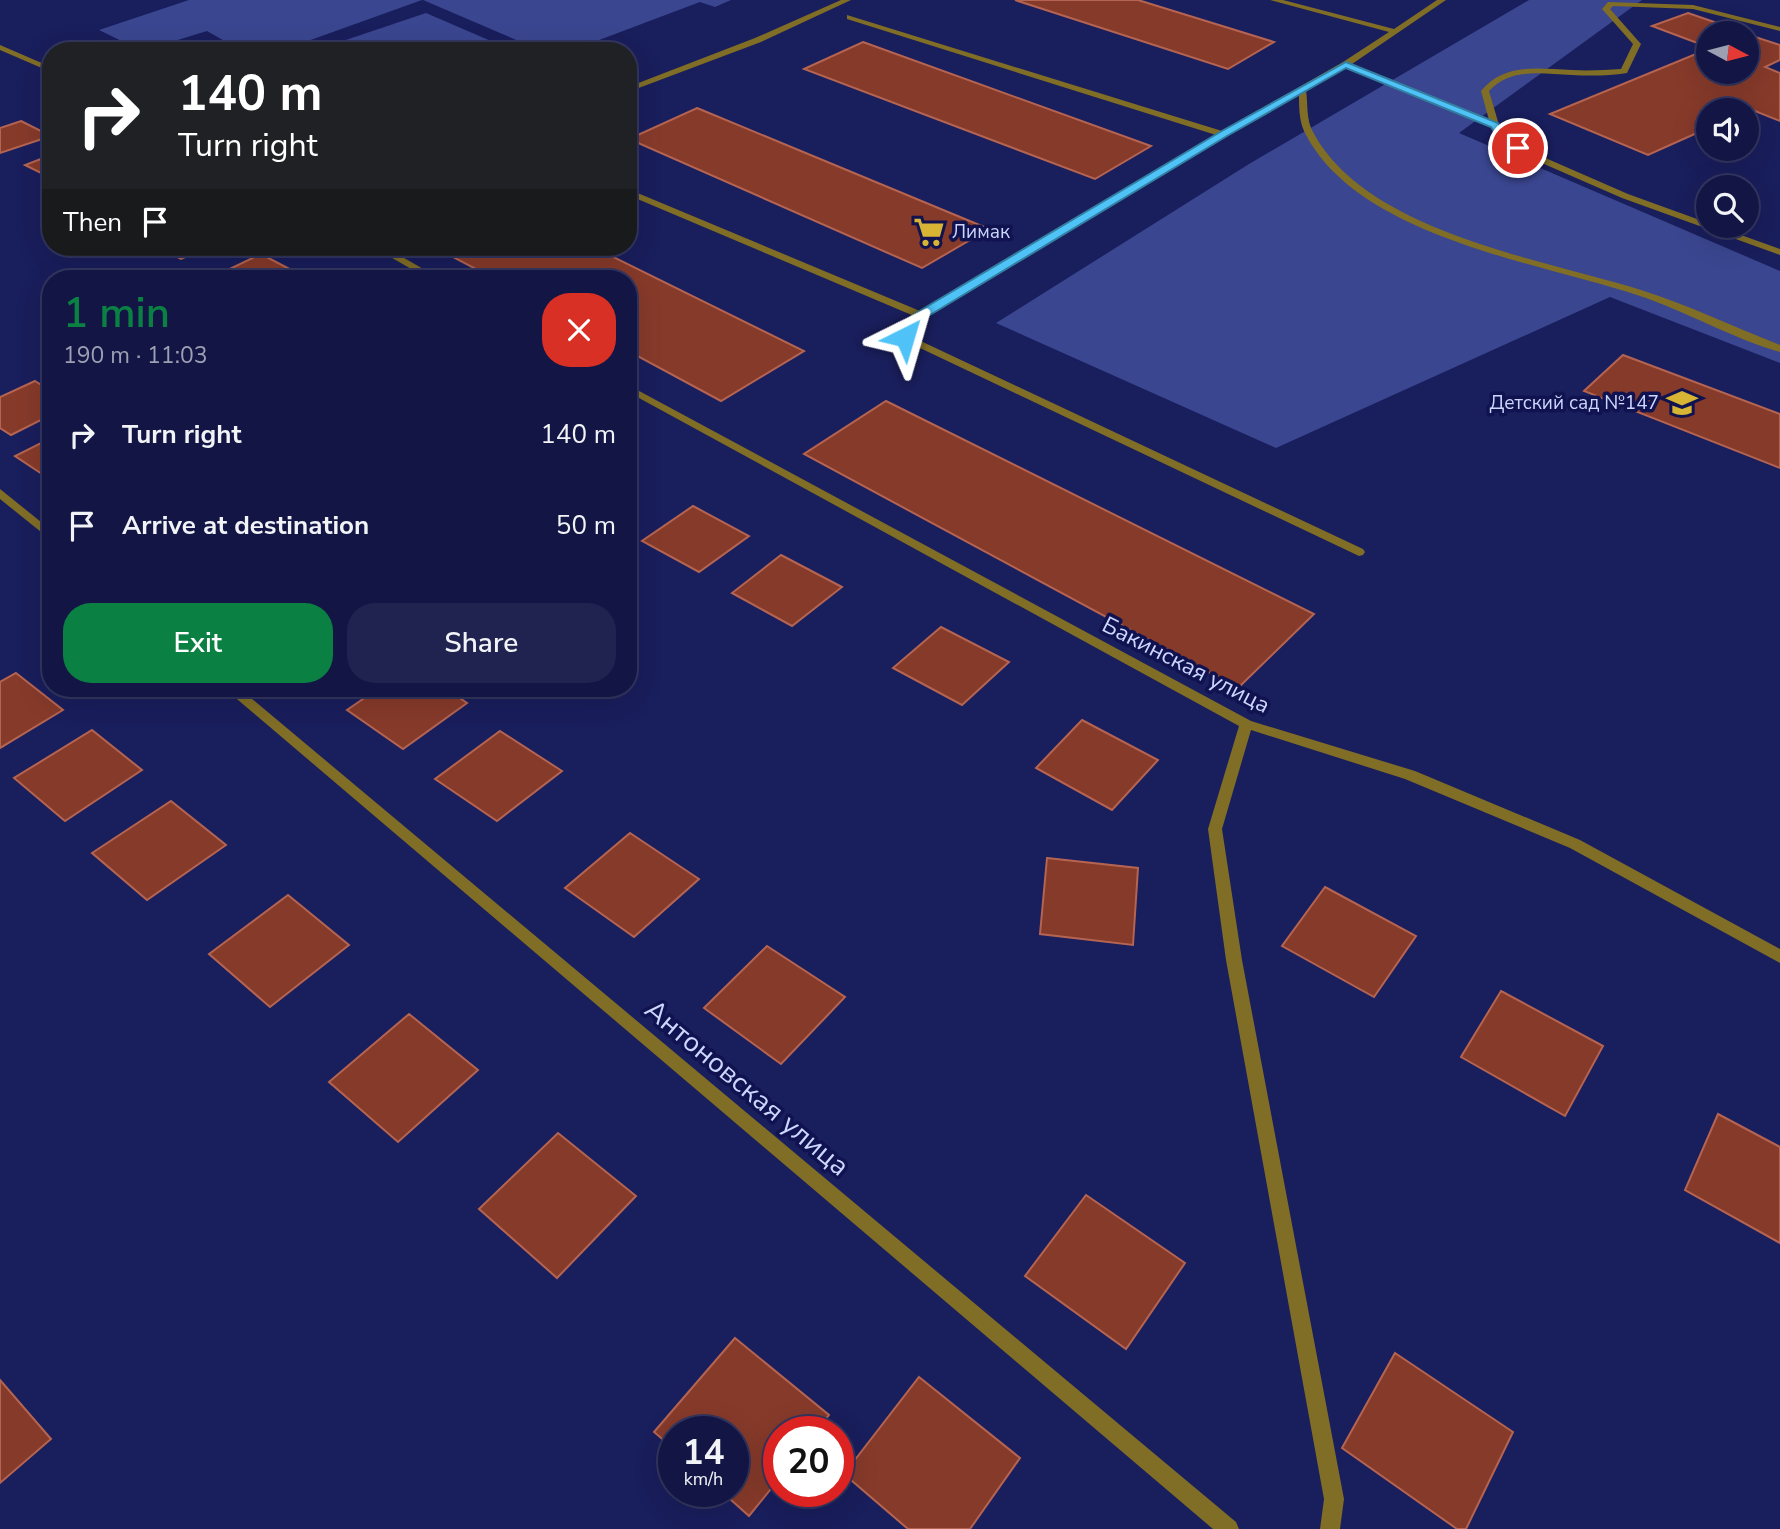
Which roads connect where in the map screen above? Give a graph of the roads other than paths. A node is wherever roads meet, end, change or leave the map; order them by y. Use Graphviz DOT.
graph roads {
  1 [pos="847,0"];
  2 [pos="1274,0"];
  3 [pos="1442,0"];
  4 [pos="850,17"];
  5 [pos="1780,29"];
  6 [pos="1393,31"];
  7 [pos="0,47"];
  8 [pos="1346,64"];
  9 [pos="42,66"];
  10 [pos="637,87"];
  11 [pos="1302,89"];
  12 [pos="1495,125"];
  13 [pos="1223,134"];
  14 [pos="637,196"];
  15 [pos="1780,252"];
  16 [pos="394,256"];
  17 [pos="420,270"];
  18 [pos="920,316"];
  19 [pos="1780,349"];
  20 [pos="637,393"];
  21 [pos="0,493"];
  22 [pos="42,528"];
  23 [pos="1359,552"];
  24 [pos="242,697"];
  25 [pos="1246,724"];
  26 [pos="1780,957"];
  27 [pos="1229,1529"];
  28 [pos="1330,1529"];
  1 -- 10 [label="street"];
  2 -- 6 [label="street"];
  3 -- 6 [label="street"];
  4 -- 13 [label="street"];
  5 -- 12 [label="street"];
  6 -- 8 [label="street"];
  7 -- 9 [label="street"];
  8 -- 11 [label="street"];
  8 -- 12 [label="street"];
  11 -- 13 [label="street"];
  11 -- 19 [label="street"];
  12 -- 15 [label="street"];
  13 -- 18 [label="street"];
  14 -- 18 [label="street"];
  16 -- 17 [label="street"];
  18 -- 23 [label="street"];
  20 -- 25 [label="street, Бакинская улица"];
  21 -- 22 [label="street"];
  24 -- 27 [label="street, Антоновская улица"];
  25 -- 26 [label="street, Бакинская улица"];
  25 -- 28 [label="street"];
}
